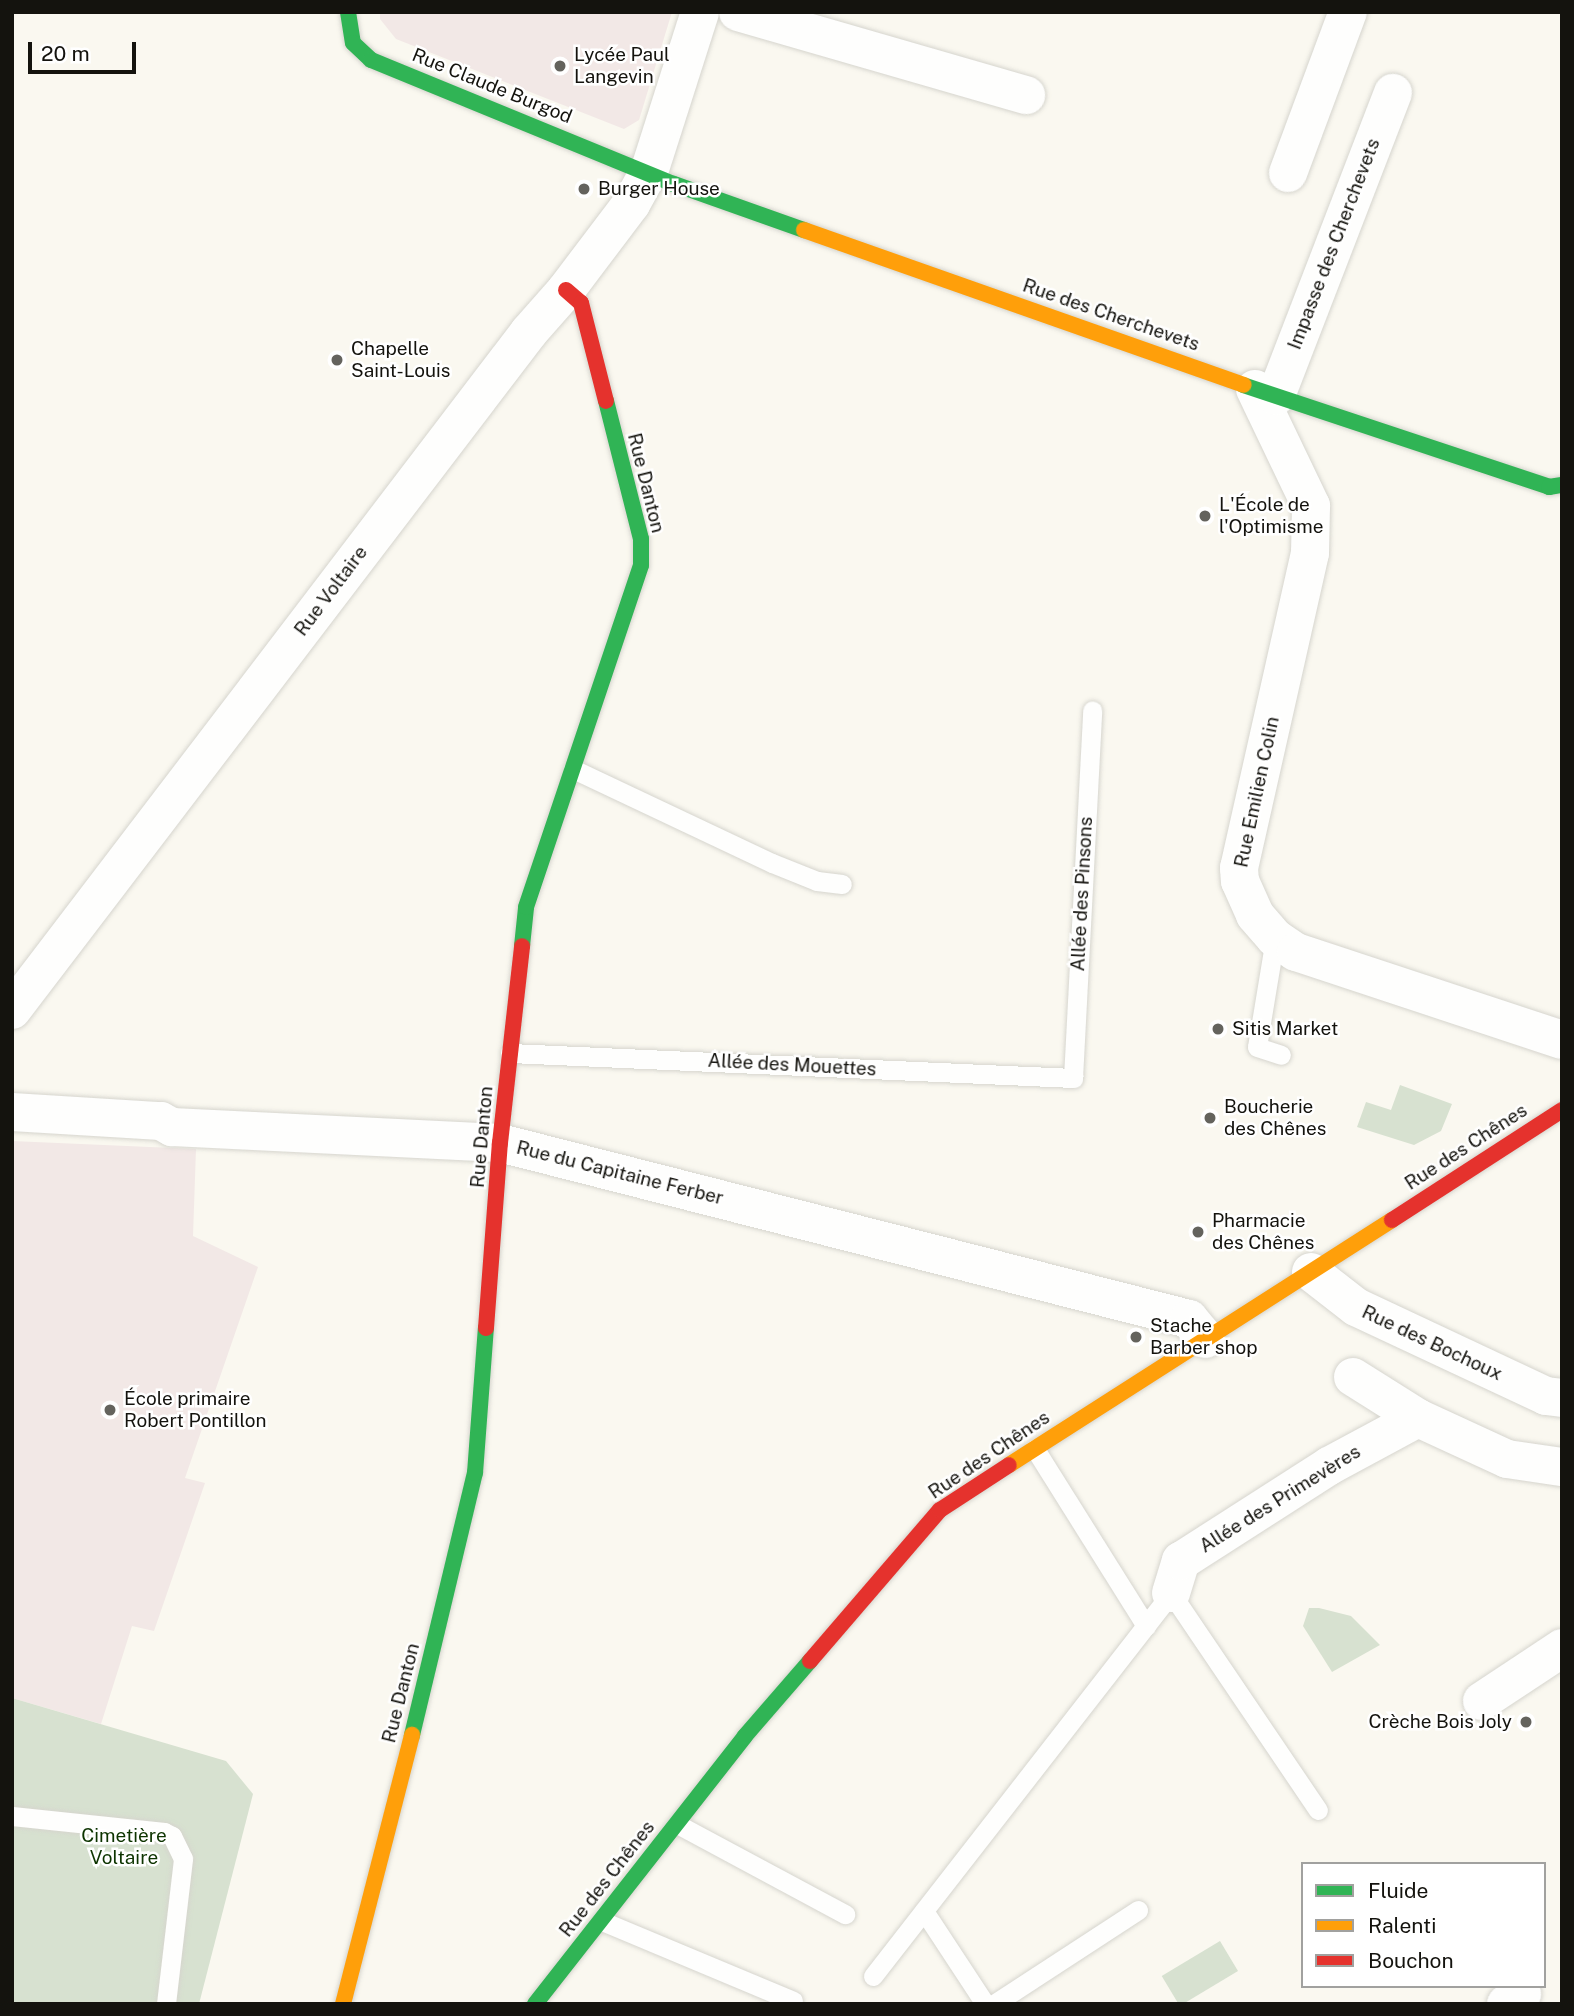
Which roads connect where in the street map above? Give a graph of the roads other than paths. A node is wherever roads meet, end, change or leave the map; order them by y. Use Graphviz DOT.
graph roads {
  1 [pos="348,12"];
  2 [pos="700,12"];
  3 [pos="738,12"];
  4 [pos="1348,12"];
  5 [pos="1393,93"];
  6 [pos="1026,95"];
  7 [pos="649,172"];
  8 [pos="1288,173"];
  9 [pos="566,290"];
  10 [pos="1266,393"];
  11 [pos="1562,485"];
  12 [pos="1092,710"];
  13 [pos="573,769"];
  14 [pos="842,884"];
  15 [pos="1275,938"];
  16 [pos="12,1010"];
  17 [pos="1562,1040"];
  18 [pos="510,1053"];
  19 [pos="1281,1055"];
  20 [pos="1073,1078"];
  21 [pos="1562,1110"];
  22 [pos="12,1112"];
  23 [pos="172,1127"];
  24 [pos="12,1131"];
  25 [pos="500,1143"];
  26 [pos="1311,1272"];
  27 [pos="1206,1339"];
  28 [pos="1353,1377"];
  29 [pos="1562,1398"];
  30 [pos="1418,1418"];
  31 [pos="1035,1449"];
  32 [pos="1562,1467"];
  33 [pos="1171,1593"];
  34 [pos="1146,1626"];
  35 [pos="1562,1648"];
  36 [pos="1482,1701"];
  37 [pos="1318,1810"];
  38 [pos="12,1816"];
  39 [pos="677,1824"];
  40 [pos="1138,1910"];
  41 [pos="924,1911"];
  42 [pos="845,1914"];
  43 [pos="603,1921"];
  44 [pos="873,1976"];
  45 [pos="793,2001"];
  46 [pos="166,2004"];
  47 [pos="344,2004"];
  48 [pos="535,2004"];
  49 [pos="985,2004"];
  50 [pos="994,2004"];
  1 -- 7 [label="street, Rue Claude Burgod"];
  2 -- 7 [label="street, Rue Voltaire"];
  3 -- 6 [label="street"];
  4 -- 8 [label="street"];
  5 -- 10 [label="street, Impasse des Cherchevets"];
  7 -- 9 [label="street, Rue Voltaire"];
  7 -- 10 [label="street, Rue des Cherchevets"];
  9 -- 13 [label="street, Rue Danton"];
  9 -- 16 [label="street, Rue Voltaire"];
  10 -- 11 [label="street, Rue des Cherchevets"];
  10 -- 15 [label="street, Rue Emilien Colin"];
  12 -- 20 [label="lane, Allée des Pinsons"];
  13 -- 14 [label="lane"];
  13 -- 18 [label="street, Rue Danton"];
  15 -- 17 [label="street, Rue Emilien Colin"];
  15 -- 19 [label="lane"];
  18 -- 20 [label="lane, Allée des Mouettes"];
  18 -- 25 [label="street, Rue Danton"];
  21 -- 26 [label="street, Rue des Chênes"];
  22 -- 23 [label="street, Rue du Capitaine Ferber"];
  23 -- 24 [label="lane"];
  23 -- 25 [label="street, Rue du Capitaine Ferber"];
  25 -- 27 [label="street, Rue du Capitaine Ferber"];
  25 -- 47 [label="street, Rue Danton"];
  26 -- 27 [label="street, Rue des Chênes"];
  26 -- 29 [label="street, Rue des Bochoux"];
  27 -- 31 [label="street, Rue des Chênes"];
  28 -- 30 [label="street"];
  30 -- 32 [label="street"];
  30 -- 33 [label="street, Allée des Primevères"];
  31 -- 34 [label="lane"];
  31 -- 39 [label="street, Rue des Chênes"];
  33 -- 34 [label="lane"];
  33 -- 37 [label="lane"];
  34 -- 41 [label="lane"];
  35 -- 36 [label="street"];
  38 -- 46 [label="lane"];
  39 -- 42 [label="lane"];
  39 -- 43 [label="street, Rue des Chênes"];
  40 -- 50 [label="lane"];
  41 -- 44 [label="lane"];
  41 -- 49 [label="lane"];
  43 -- 45 [label="lane"];
  43 -- 48 [label="street, Rue des Chênes"];
}
